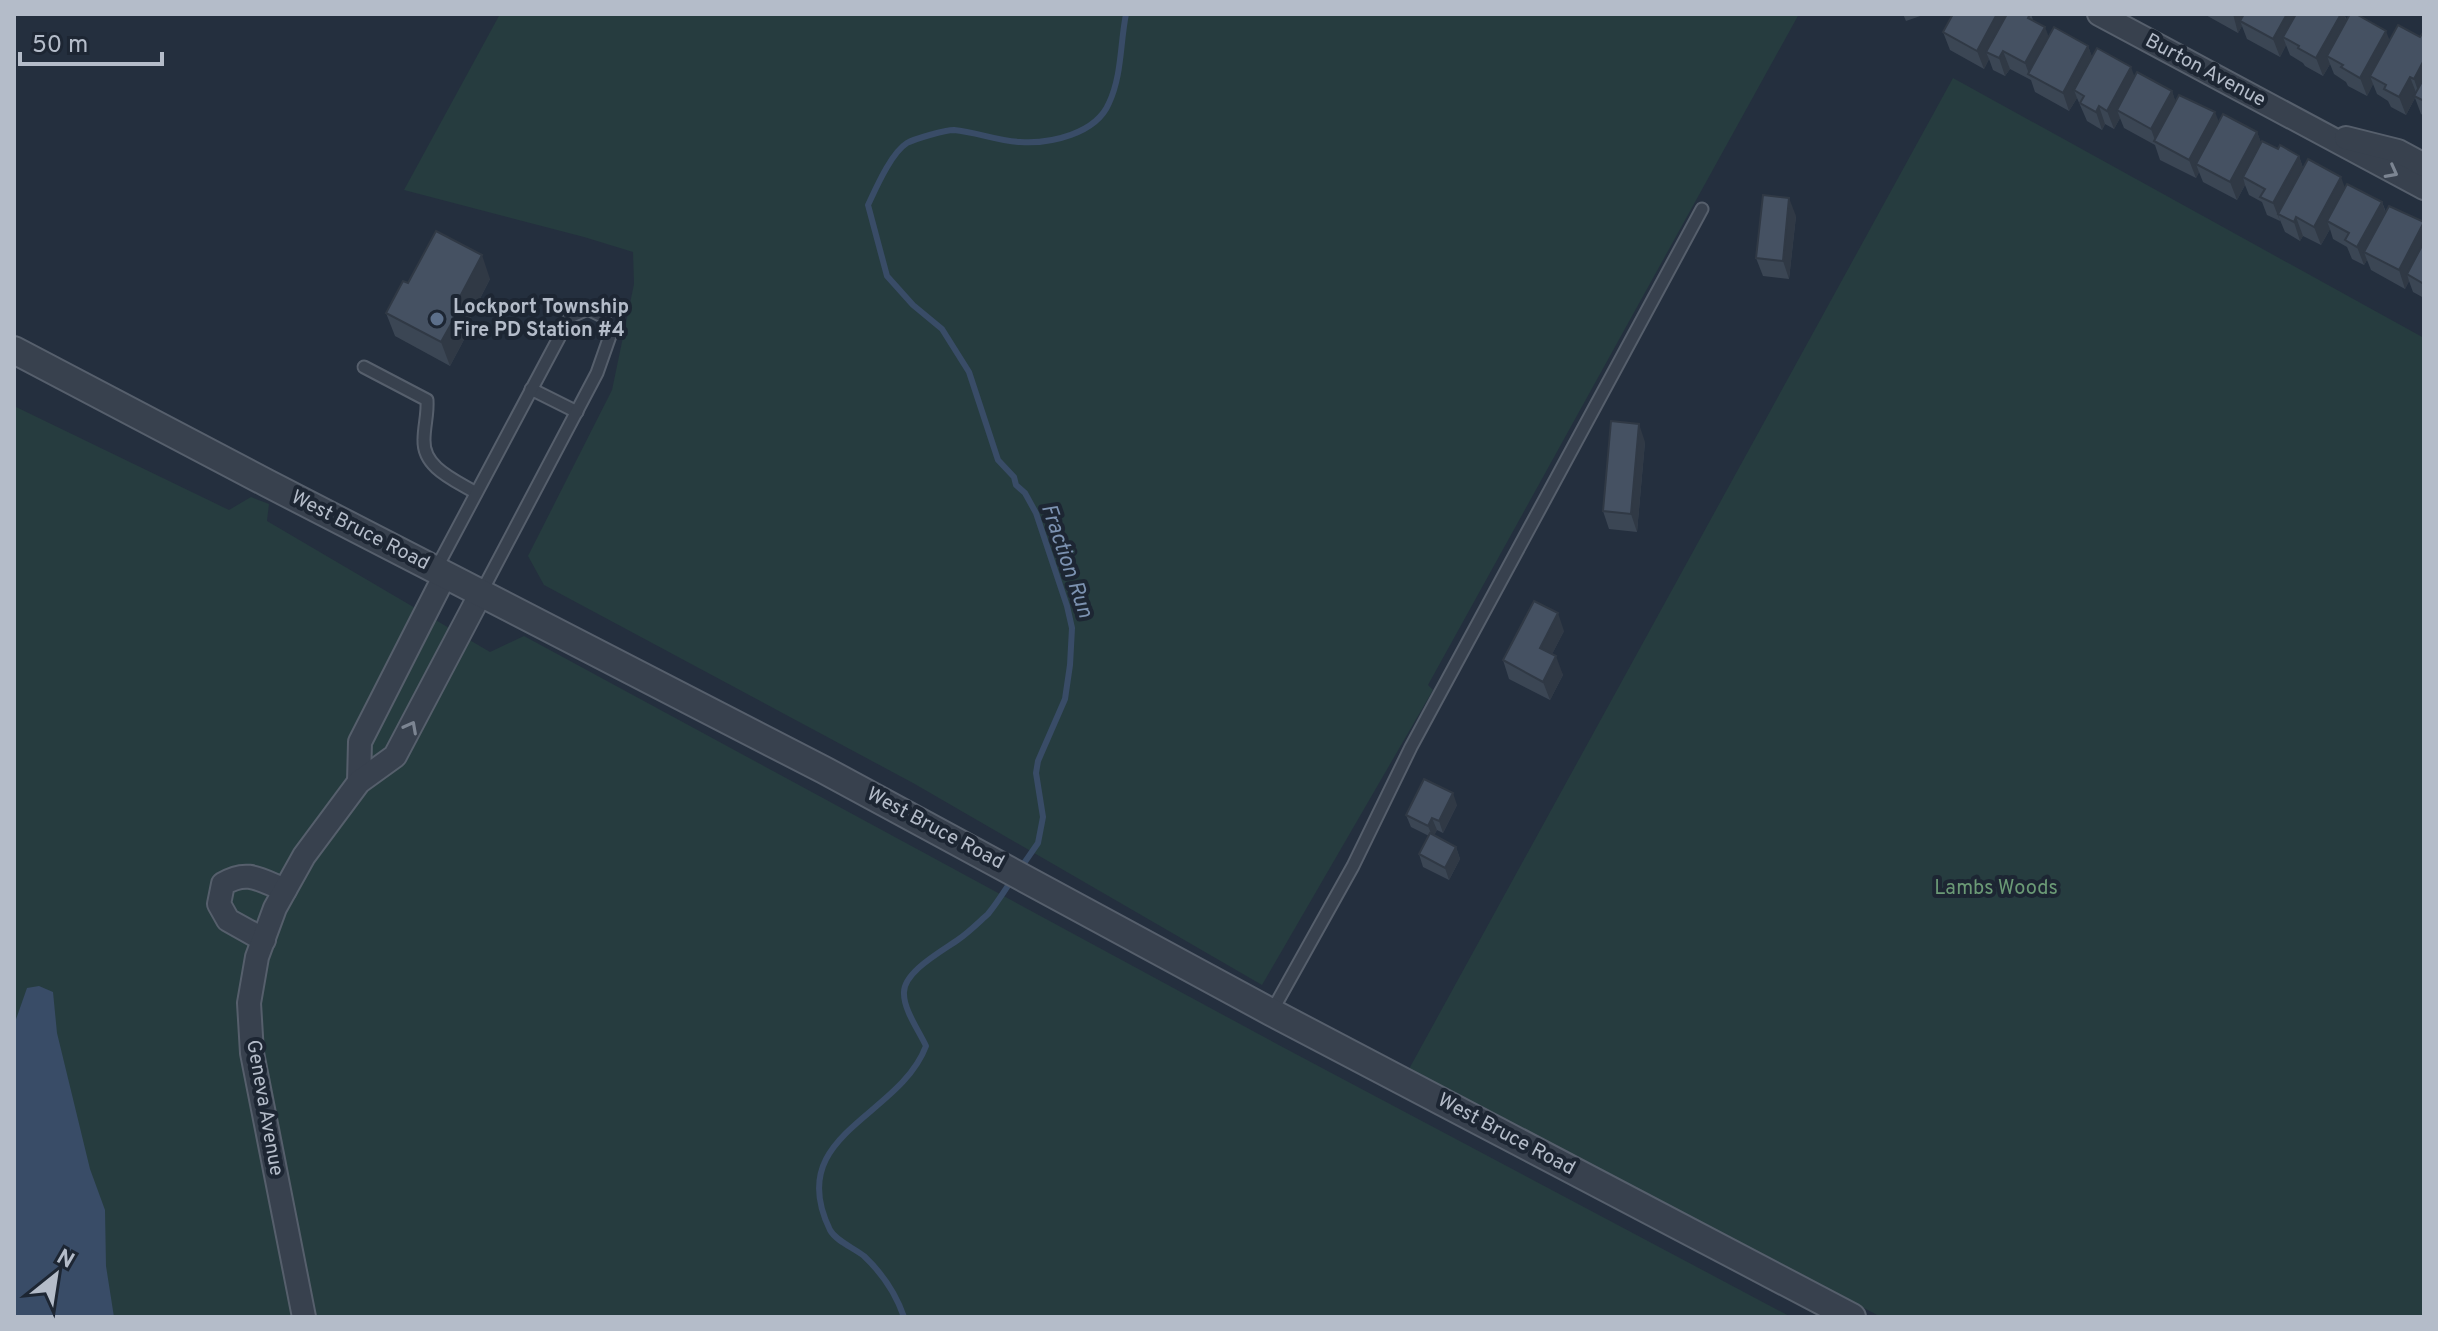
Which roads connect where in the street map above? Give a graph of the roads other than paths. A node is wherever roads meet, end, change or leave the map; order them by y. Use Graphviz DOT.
graph roads {
  1 [pos="2099,14"];
  2 [pos="2311,129"];
  3 [pos="2424,165"];
  4 [pos="2424,188"];
  5 [pos="1702,209"];
  6 [pos="14,350"];
  7 [pos="364,367"];
  8 [pos="531,389"];
  9 [pos="577,412"];
  10 [pos="476,493"];
  11 [pos="440,572"];
  12 [pos="481,593"];
  13 [pos="359,782"];
  14 [pos="285,890"];
  15 [pos="264,940"];
  16 [pos="1271,1012"];
  17 [pos="304,1317"];
  18 [pos="1852,1317"];
  1 -- 2 [label="street, Burton Avenue"];
  2 -- 3 [label="street, Burton Avenue"];
  2 -- 4 [label="street, Burton Avenue, one-way"];
  5 -- 16 [label="lane"];
  6 -- 11 [label="street, West Bruce Road"];
  7 -- 10 [label="lane"];
  8 -- 9 [label="lane"];
  8 -- 9 [label="lane"];
  8 -- 10 [label="lane"];
  9 -- 12 [label="lane"];
  10 -- 11 [label="lane"];
  11 -- 12 [label="street, West Bruce Road"];
  11 -- 13 [label="street"];
  13 -- 12 [label="street, Geneva Avenue, one-way"];
  12 -- 16 [label="street, West Bruce Road"];
  13 -- 14 [label="street, Geneva Avenue"];
  14 -- 15 [label="street, Geneva Avenue"];
  14 -- 15 [label="street"];
  15 -- 17 [label="street, Geneva Avenue"];
  16 -- 18 [label="street, West Bruce Road"];
}
